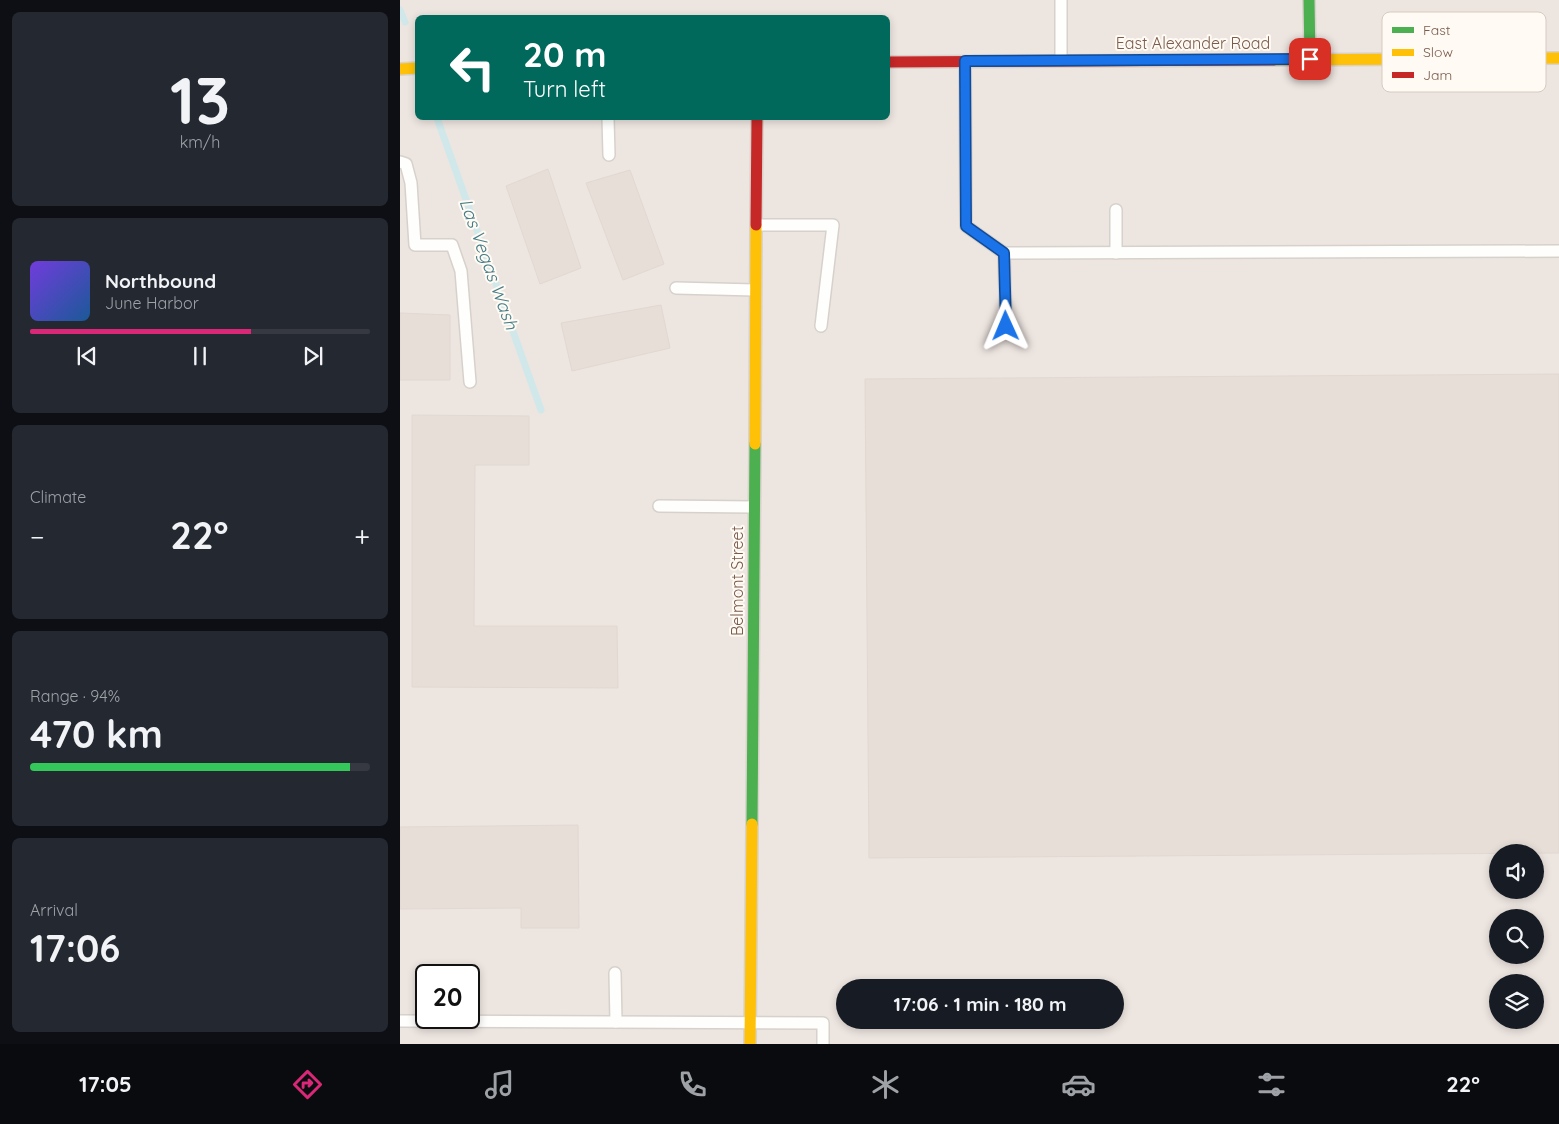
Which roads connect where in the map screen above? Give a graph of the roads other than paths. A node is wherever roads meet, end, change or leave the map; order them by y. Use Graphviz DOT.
graph roads {
  1 [pos="1060,0"];
  2 [pos="1309,0"];
  3 [pos="1546,58"];
  4 [pos="1559,58"];
  5 [pos="1310,59"];
  6 [pos="1382,59"];
  7 [pos="1061,60"];
  8 [pos="965,61"];
  9 [pos="890,62"];
  10 [pos="415,68"];
  11 [pos="400,69"];
  12 [pos="608,120"];
  13 [pos="757,120"];
  14 [pos="609,154"];
  15 [pos="400,162"];
  16 [pos="1116,210"];
  17 [pos="756,225"];
  18 [pos="1559,251"];
  19 [pos="1004,253"];
  20 [pos="1116,253"];
  21 [pos="676,288"];
  22 [pos="755,290"];
  23 [pos="821,326"];
  24 [pos="1006,326"];
  25 [pos="470,382"];
  26 [pos="659,506"];
  27 [pos="754,507"];
  28 [pos="615,973"];
  29 [pos="400,1021"];
  30 [pos="616,1022"];
  31 [pos="750,1022"];
  32 [pos="750,1044"];
  33 [pos="823,1044"];
  1 -- 7 [label="lane"];
  2 -- 5 [label="street"];
  3 -- 4 [label="street, East Alexander Road"];
  5 -- 6 [label="street, East Alexander Road"];
  5 -- 7 [label="street, East Alexander Road"];
  7 -- 8 [label="street, East Alexander Road"];
  8 -- 9 [label="street, East Alexander Road"];
  8 -- 19 [label="lane"];
  10 -- 11 [label="street"];
  12 -- 14 [label="lane"];
  13 -- 17 [label="street, Belmont Street"];
  15 -- 25 [label="lane"];
  16 -- 20 [label="lane"];
  17 -- 22 [label="street, Belmont Street"];
  17 -- 23 [label="lane"];
  18 -- 20 [label="lane"];
  19 -- 20 [label="lane"];
  19 -- 24 [label="lane"];
  21 -- 22 [label="lane"];
  22 -- 27 [label="street, Belmont Street"];
  26 -- 27 [label="lane"];
  27 -- 31 [label="street, Belmont Street"];
  28 -- 30 [label="lane"];
  29 -- 30 [label="lane"];
  30 -- 31 [label="lane"];
  31 -- 32 [label="street, Belmont Street"];
  31 -- 33 [label="lane"];
}
